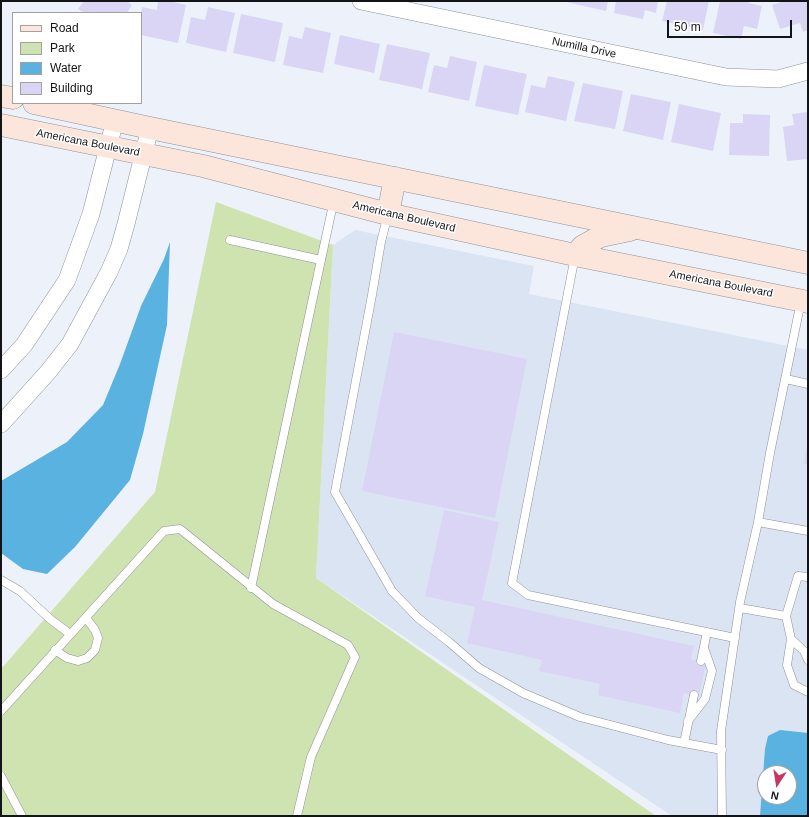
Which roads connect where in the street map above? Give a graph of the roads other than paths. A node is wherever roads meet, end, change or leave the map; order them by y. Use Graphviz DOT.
graph roads {
  1 [pos="361,1"];
  2 [pos="808,71"];
  3 [pos="1,96"];
  4 [pos="12,98"];
  5 [pos="39,104"];
  6 [pos="115,120"];
  7 [pos="1,125"];
  8 [pos="150,128"];
  9 [pos="108,147"];
  10 [pos="144,154"];
  11 [pos="395,178"];
  12 [pos="334,200"];
  13 [pos="388,214"];
  14 [pos="639,228"];
  15 [pos="230,240"];
  16 [pos="575,255"];
  17 [pos="321,260"];
  18 [pos="808,263"];
  19 [pos="805,301"];
  20 [pos="1,370"];
  21 [pos="786,379"];
  22 [pos="808,384"];
  23 [pos="1,424"];
  24 [pos="758,522"];
  25 [pos="808,531"];
  26 [pos="808,577"];
  27 [pos="3,584"];
  28 [pos="251,588"];
  29 [pos="740,608"];
  30 [pos="786,616"];
  31 [pos="86,618"];
  32 [pos="707,632"];
  33 [pos="70,634"];
  34 [pos="735,638"];
  35 [pos="791,639"];
  36 [pos="704,648"];
  37 [pos="55,650"];
  38 [pos="808,660"];
  39 [pos="700,661"];
  40 [pos="808,692"];
  41 [pos="694,695"];
  42 [pos="1,711"];
  43 [pos="688,721"];
  44 [pos="684,743"];
  45 [pos="722,750"];
  46 [pos="1,776"];
  47 [pos="22,816"];
  48 [pos="297,816"];
  49 [pos="722,816"];
  1 -- 2 [label="street, Numilla Drive"];
  3 -- 4 [label="main road"];
  5 -- 6 [label="main road"];
  6 -- 8 [label="main road"];
  6 -- 9 [label="street"];
  7 -- 9 [label="main road, Americana Boulevard"];
  8 -- 10 [label="street"];
  8 -- 11 [label="main road"];
  9 -- 10 [label="main road, Americana Boulevard"];
  9 -- 20 [label="street"];
  10 -- 12 [label="main road, Americana Boulevard"];
  10 -- 23 [label="street"];
  11 -- 13 [label="main road"];
  11 -- 14 [label="main road"];
  12 -- 13 [label="main road, Americana Boulevard"];
  12 -- 17 [label="lane"];
  13 -- 16 [label="main road, Americana Boulevard"];
  13 -- 44 [label="lane"];
  14 -- 16 [label="main road"];
  14 -- 18 [label="main road"];
  15 -- 17 [label="lane"];
  16 -- 19 [label="main road, Americana Boulevard"];
  16 -- 32 [label="lane"];
  17 -- 28 [label="lane"];
  19 -- 21 [label="lane"];
  21 -- 22 [label="lane"];
  21 -- 24 [label="lane"];
  24 -- 25 [label="lane"];
  24 -- 29 [label="lane"];
  26 -- 30 [label="lane"];
  27 -- 33 [label="lane"];
  28 -- 31 [label="lane"];
  28 -- 48 [label="lane"];
  29 -- 30 [label="lane"];
  29 -- 34 [label="lane"];
  30 -- 35 [label="lane"];
  31 -- 33 [label="lane"];
  31 -- 37 [label="lane"];
  32 -- 34 [label="lane"];
  32 -- 36 [label="lane"];
  33 -- 37 [label="lane"];
  34 -- 45 [label="lane"];
  35 -- 38 [label="lane"];
  35 -- 40 [label="lane"];
  36 -- 39 [label="lane"];
  36 -- 43 [label="lane"];
  37 -- 42 [label="lane"];
  41 -- 43 [label="lane"];
  43 -- 44 [label="lane"];
  44 -- 45 [label="lane"];
  45 -- 49 [label="lane"];
  46 -- 47 [label="lane"];
}
